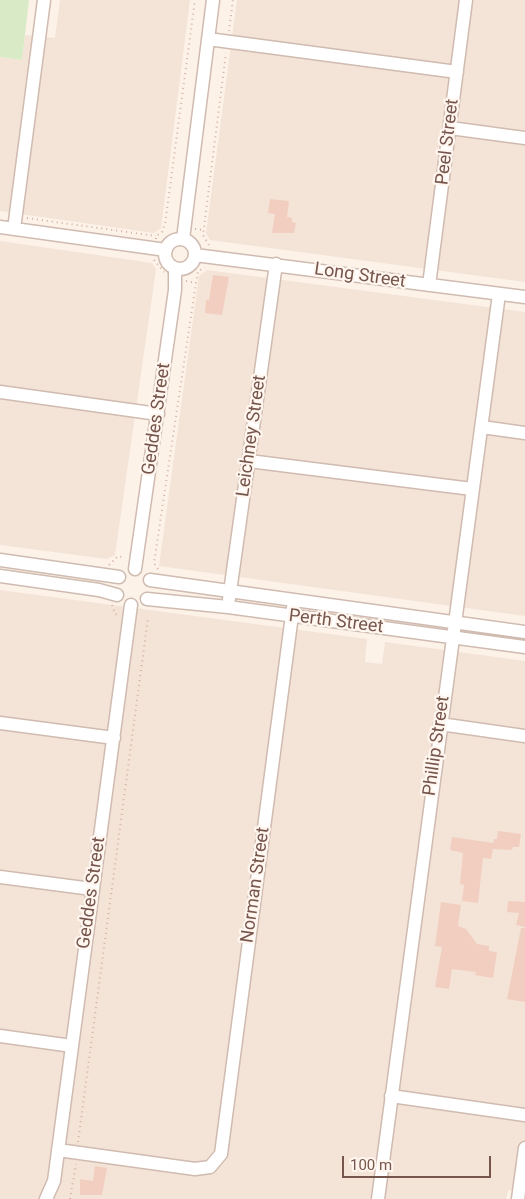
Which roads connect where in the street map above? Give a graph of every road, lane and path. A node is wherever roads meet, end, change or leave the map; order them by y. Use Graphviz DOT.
graph roads {
  1 [pos="44,0"];
  2 [pos="195,0"];
  3 [pos="213,0"];
  4 [pos="233,0"];
  5 [pos="466,0"];
  6 [pos="208,39"];
  7 [pos="228,41"];
  8 [pos="457,72"];
  9 [pos="450,128"];
  10 [pos="525,138"];
  11 [pos="16,216"];
  12 [pos="0,228"];
  13 [pos="14,229"];
  14 [pos="156,236"];
  15 [pos="183,239"];
  16 [pos="161,249"];
  17 [pos="201,255"];
  18 [pos="146,259"];
  19 [pos="276,264"];
  20 [pos="170,270"];
  21 [pos="429,285"];
  22 [pos="499,294"];
  23 [pos="525,297"];
  24 [pos="0,392"];
  25 [pos="158,414"];
  26 [pos="482,427"];
  27 [pos="525,433"];
  28 [pos="249,461"];
  29 [pos="472,489"];
  30 [pos="0,560"];
  31 [pos="16,562"];
  32 [pos="135,569"];
  33 [pos="0,576"];
  34 [pos="119,577"];
  35 [pos="14,578"];
  36 [pos="156,581"];
  37 [pos="231,591"];
  38 [pos="117,594"];
  39 [pos="147,599"];
  40 [pos="294,600"];
  41 [pos="105,602"];
  42 [pos="228,607"];
  43 [pos="131,611"];
  44 [pos="292,616"];
  45 [pos="148,618"];
  46 [pos="455,623"];
  47 [pos="525,632"];
  48 [pos="453,637"];
  49 [pos="525,647"];
  50 [pos="0,723"];
  51 [pos="440,724"];
  52 [pos="525,736"];
  53 [pos="114,738"];
  54 [pos="0,877"];
  55 [pos="92,889"];
  56 [pos="0,1036"];
  57 [pos="72,1046"];
  58 [pos="391,1096"];
  59 [pos="525,1115"];
  60 [pos="525,1148"];
  61 [pos="58,1150"];
  62 [pos="77,1153"];
  63 [pos="54,1181"];
  64 [pos="46,1199"];
  65 [pos="57,1199"];
  66 [pos="70,1199"];
  67 [pos="378,1199"];
  68 [pos="518,1199"];
  1 -- 11 [label="street"];
  2 -- 14 [label="path"];
  3 -- 6 [label="street"];
  4 -- 7 [label="path"];
  5 -- 8 [label="street, Peel Street"];
  6 -- 7 [label="street"];
  6 -- 15 [label="street"];
  7 -- 8 [label="street"];
  7 -- 17 [label="path"];
  8 -- 9 [label="street, Peel Street"];
  9 -- 10 [label="street"];
  9 -- 21 [label="street, Peel Street"];
  11 -- 13 [label="street"];
  11 -- 14 [label="path"];
  12 -- 13 [label="street"];
  13 -- 16 [label="street"];
  14 -- 16 [label="path"];
  15 -- 16 [label="street"];
  15 -- 17 [label="street"];
  16 -- 20 [label="street"];
  17 -- 19 [label="street, Long Street"];
  17 -- 20 [label="street"];
  17 -- 36 [label="path"];
  18 -- 20 [label="path"];
  19 -- 21 [label="street, Long Street"];
  19 -- 28 [label="street, Leichney Street"];
  20 -- 25 [label="street, Geddes Street"];
  21 -- 22 [label="street, Long Street"];
  22 -- 23 [label="street, Long Street"];
  22 -- 26 [label="street, Phillip Street"];
  24 -- 25 [label="street"];
  25 -- 32 [label="street, Geddes Street"];
  26 -- 27 [label="street"];
  26 -- 29 [label="street, Phillip Street"];
  28 -- 29 [label="street"];
  28 -- 37 [label="street, Leichney Street"];
  29 -- 46 [label="street, Phillip Street"];
  30 -- 31 [label="street"];
  31 -- 34 [label="street"];
  31 -- 35 [label="street"];
  32 -- 34 [label="street"];
  32 -- 36 [label="street"];
  33 -- 35 [label="street"];
  34 -- 38 [label="street"];
  35 -- 38 [label="street"];
  36 -- 37 [label="street, Perth Street"];
  36 -- 39 [label="street"];
  37 -- 40 [label="street, Perth Street"];
  37 -- 42 [label="street, Leichney Street"];
  38 -- 43 [label="street"];
  39 -- 42 [label="street, Perth Street"];
  39 -- 43 [label="street"];
  40 -- 44 [label="street, Norman Street"];
  40 -- 46 [label="street, Perth Street"];
  41 -- 43 [label="path"];
  42 -- 44 [label="street, Perth Street"];
  43 -- 53 [label="street, Geddes Street"];
  44 -- 48 [label="street, Perth Street"];
  44 -- 62 [label="street, Norman Street"];
  45 -- 62 [label="path"];
  46 -- 47 [label="street, Perth Street"];
  46 -- 48 [label="street, Phillip Street"];
  48 -- 49 [label="street, Perth Street"];
  48 -- 51 [label="street, Phillip Street"];
  50 -- 53 [label="street"];
  51 -- 52 [label="street"];
  51 -- 58 [label="street, Phillip Street"];
  53 -- 55 [label="street, Geddes Street"];
  54 -- 55 [label="street"];
  55 -- 57 [label="street, Geddes Street"];
  56 -- 57 [label="street"];
  57 -- 61 [label="street, Geddes Street"];
  58 -- 59 [label="street"];
  58 -- 67 [label="street, Phillip Street"];
  60 -- 68 [label="street"];
  61 -- 62 [label="street"];
  61 -- 63 [label="street, Geddes Street"];
  62 -- 66 [label="path"];
  63 -- 64 [label="street, Geddes Street"];
  63 -- 65 [label="street, Geddes Street"];
}
